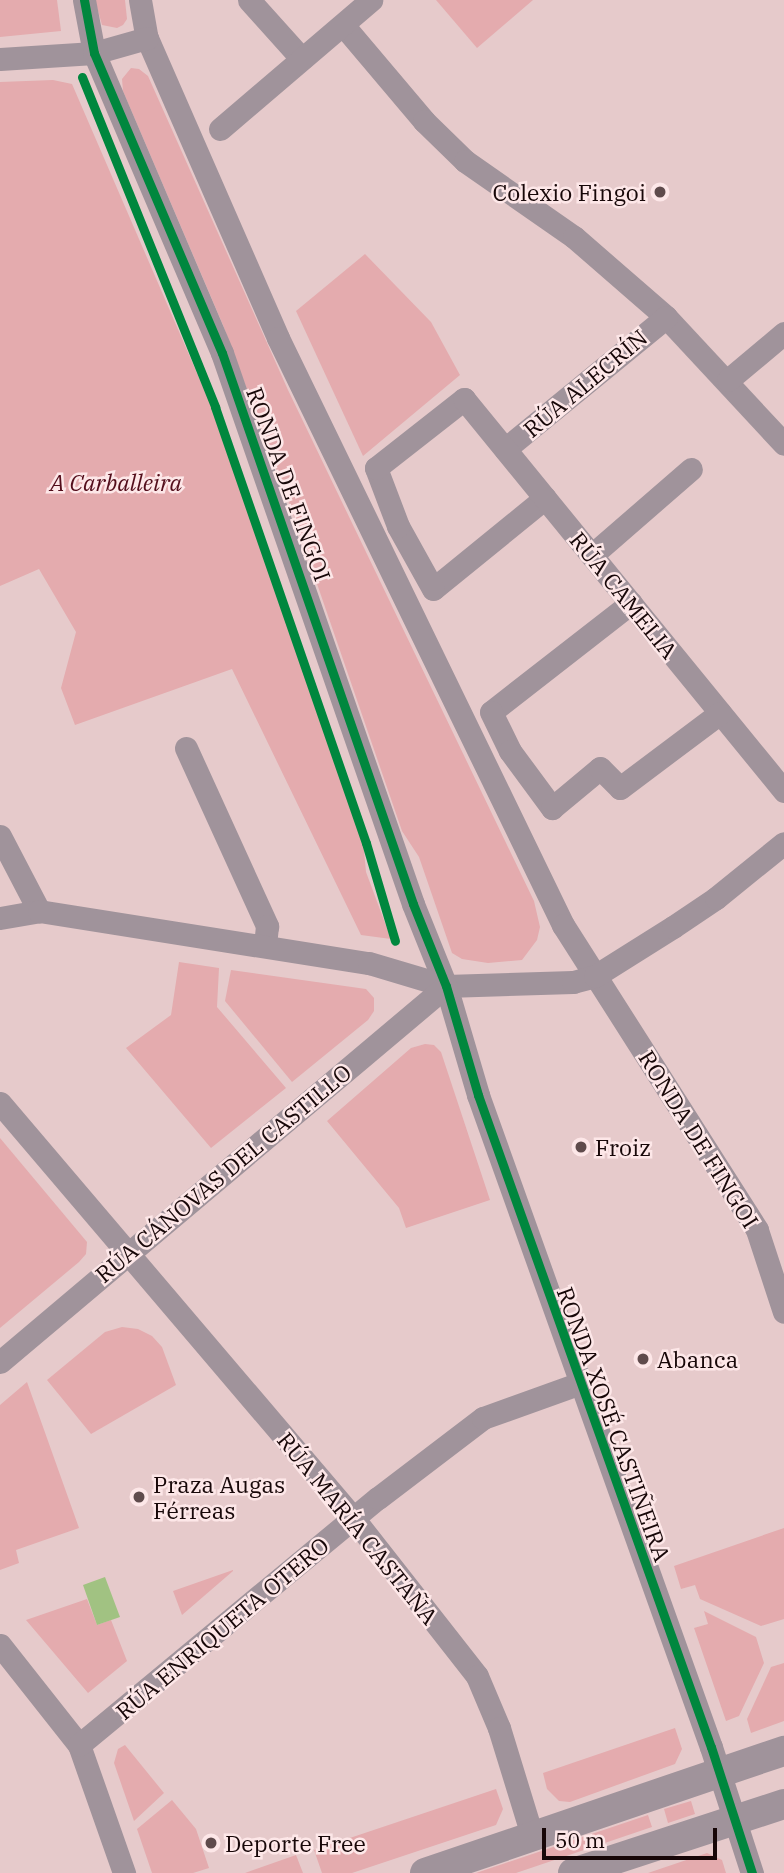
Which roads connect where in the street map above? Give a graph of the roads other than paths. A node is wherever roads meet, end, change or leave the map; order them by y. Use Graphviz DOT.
graph roads {
  1 [pos="84,0"];
  2 [pos="140,0"];
  3 [pos="249,0"];
  4 [pos="371,0"];
  5 [pos="343,25"];
  6 [pos="147,38"];
  7 [pos="94,53"];
  8 [pos="0,59"];
  9 [pos="302,59"];
  10 [pos="220,129"];
  11 [pos="666,317"];
  12 [pos="784,333"];
  13 [pos="727,380"];
  14 [pos="784,444"];
  15 [pos="505,449"];
  16 [pos="691,469"];
  17 [pos="545,498"];
  18 [pos="592,555"];
  19 [pos="631,603"];
  20 [pos="720,713"];
  21 [pos="186,748"];
  22 [pos="784,792"];
  23 [pos="0,836"];
  24 [pos="784,843"];
  25 [pos="39,911"];
  26 [pos="0,918"];
  27 [pos="265,946"];
  28 [pos="595,976"];
  29 [pos="446,986"];
  30 [pos="0,1103"];
  31 [pos="129,1251"];
  32 [pos="784,1312"];
  33 [pos="0,1362"];
  34 [pos="580,1383"];
  35 [pos="354,1519"];
  36 [pos="0,1645"];
  37 [pos="79,1745"];
  38 [pos="784,1751"];
  39 [pos="719,1772"];
  40 [pos="784,1804"];
  41 [pos="734,1821"];
  42 [pos="532,1835"];
  43 [pos="124,1873"];
  44 [pos="425,1873"];
  45 [pos="573,1873"];
  46 [pos="752,1873"];
  1 -- 7 [label="street, RONDA DE FINGOI"];
  2 -- 6 [label="street, RONDA DE FINGOI"];
  3 -- 9 [label="street"];
  4 -- 5 [label="street"];
  5 -- 9 [label="street"];
  5 -- 11 [label="street"];
  6 -- 7 [label="street"];
  6 -- 28 [label="street, RONDA DE FINGOI"];
  7 -- 8 [label="street"];
  7 -- 29 [label="street, RONDA DE FINGOI"];
  9 -- 10 [label="street"];
  11 -- 13 [label="street"];
  11 -- 15 [label="street, RÚA ALECRÍN"];
  12 -- 13 [label="street"];
  13 -- 14 [label="street"];
  15 -- 17 [label="street, RÚA CAMELIA"];
  15 -- 17 [label="street, RÚA CAMELIA"];
  16 -- 18 [label="street"];
  17 -- 18 [label="street, RÚA CAMELIA"];
  18 -- 19 [label="street, RÚA CAMELIA"];
  19 -- 20 [label="street, RÚA CAMELIA"];
  19 -- 20 [label="street"];
  20 -- 22 [label="street, RÚA CAMELIA"];
  21 -- 27 [label="street"];
  23 -- 25 [label="street"];
  24 -- 28 [label="street"];
  25 -- 26 [label="street"];
  25 -- 27 [label="street"];
  27 -- 29 [label="street"];
  28 -- 29 [label="street"];
  28 -- 32 [label="street, RONDA DE FINGOI"];
  29 -- 31 [label="street, RÚA CÁNOVAS DEL CASTILLO"];
  29 -- 34 [label="street, RONDA XOSÉ CASTIÑEIRA"];
  30 -- 31 [label="street, RÚA MARÍA CASTAÑA"];
  31 -- 33 [label="street, RÚA CÁNOVAS DEL CASTILLO"];
  31 -- 35 [label="street, RÚA MARÍA CASTAÑA"];
  34 -- 35 [label="street, RÚA ENRIQUETA OTERO"];
  34 -- 39 [label="street, RONDA XOSÉ CASTIÑEIRA"];
  35 -- 37 [label="street, RÚA ENRIQUETA OTERO"];
  35 -- 42 [label="street, RÚA MARÍA CASTAÑA"];
  36 -- 37 [label="street"];
  37 -- 43 [label="street"];
  38 -- 39 [label="street"];
  39 -- 41 [label="street, RONDA XOSÉ CASTIÑEIRA"];
  39 -- 42 [label="street"];
  40 -- 41 [label="street"];
  41 -- 45 [label="street"];
  41 -- 46 [label="street, RONDA XOSÉ CASTIÑEIRA"];
  42 -- 44 [label="street"];
}
